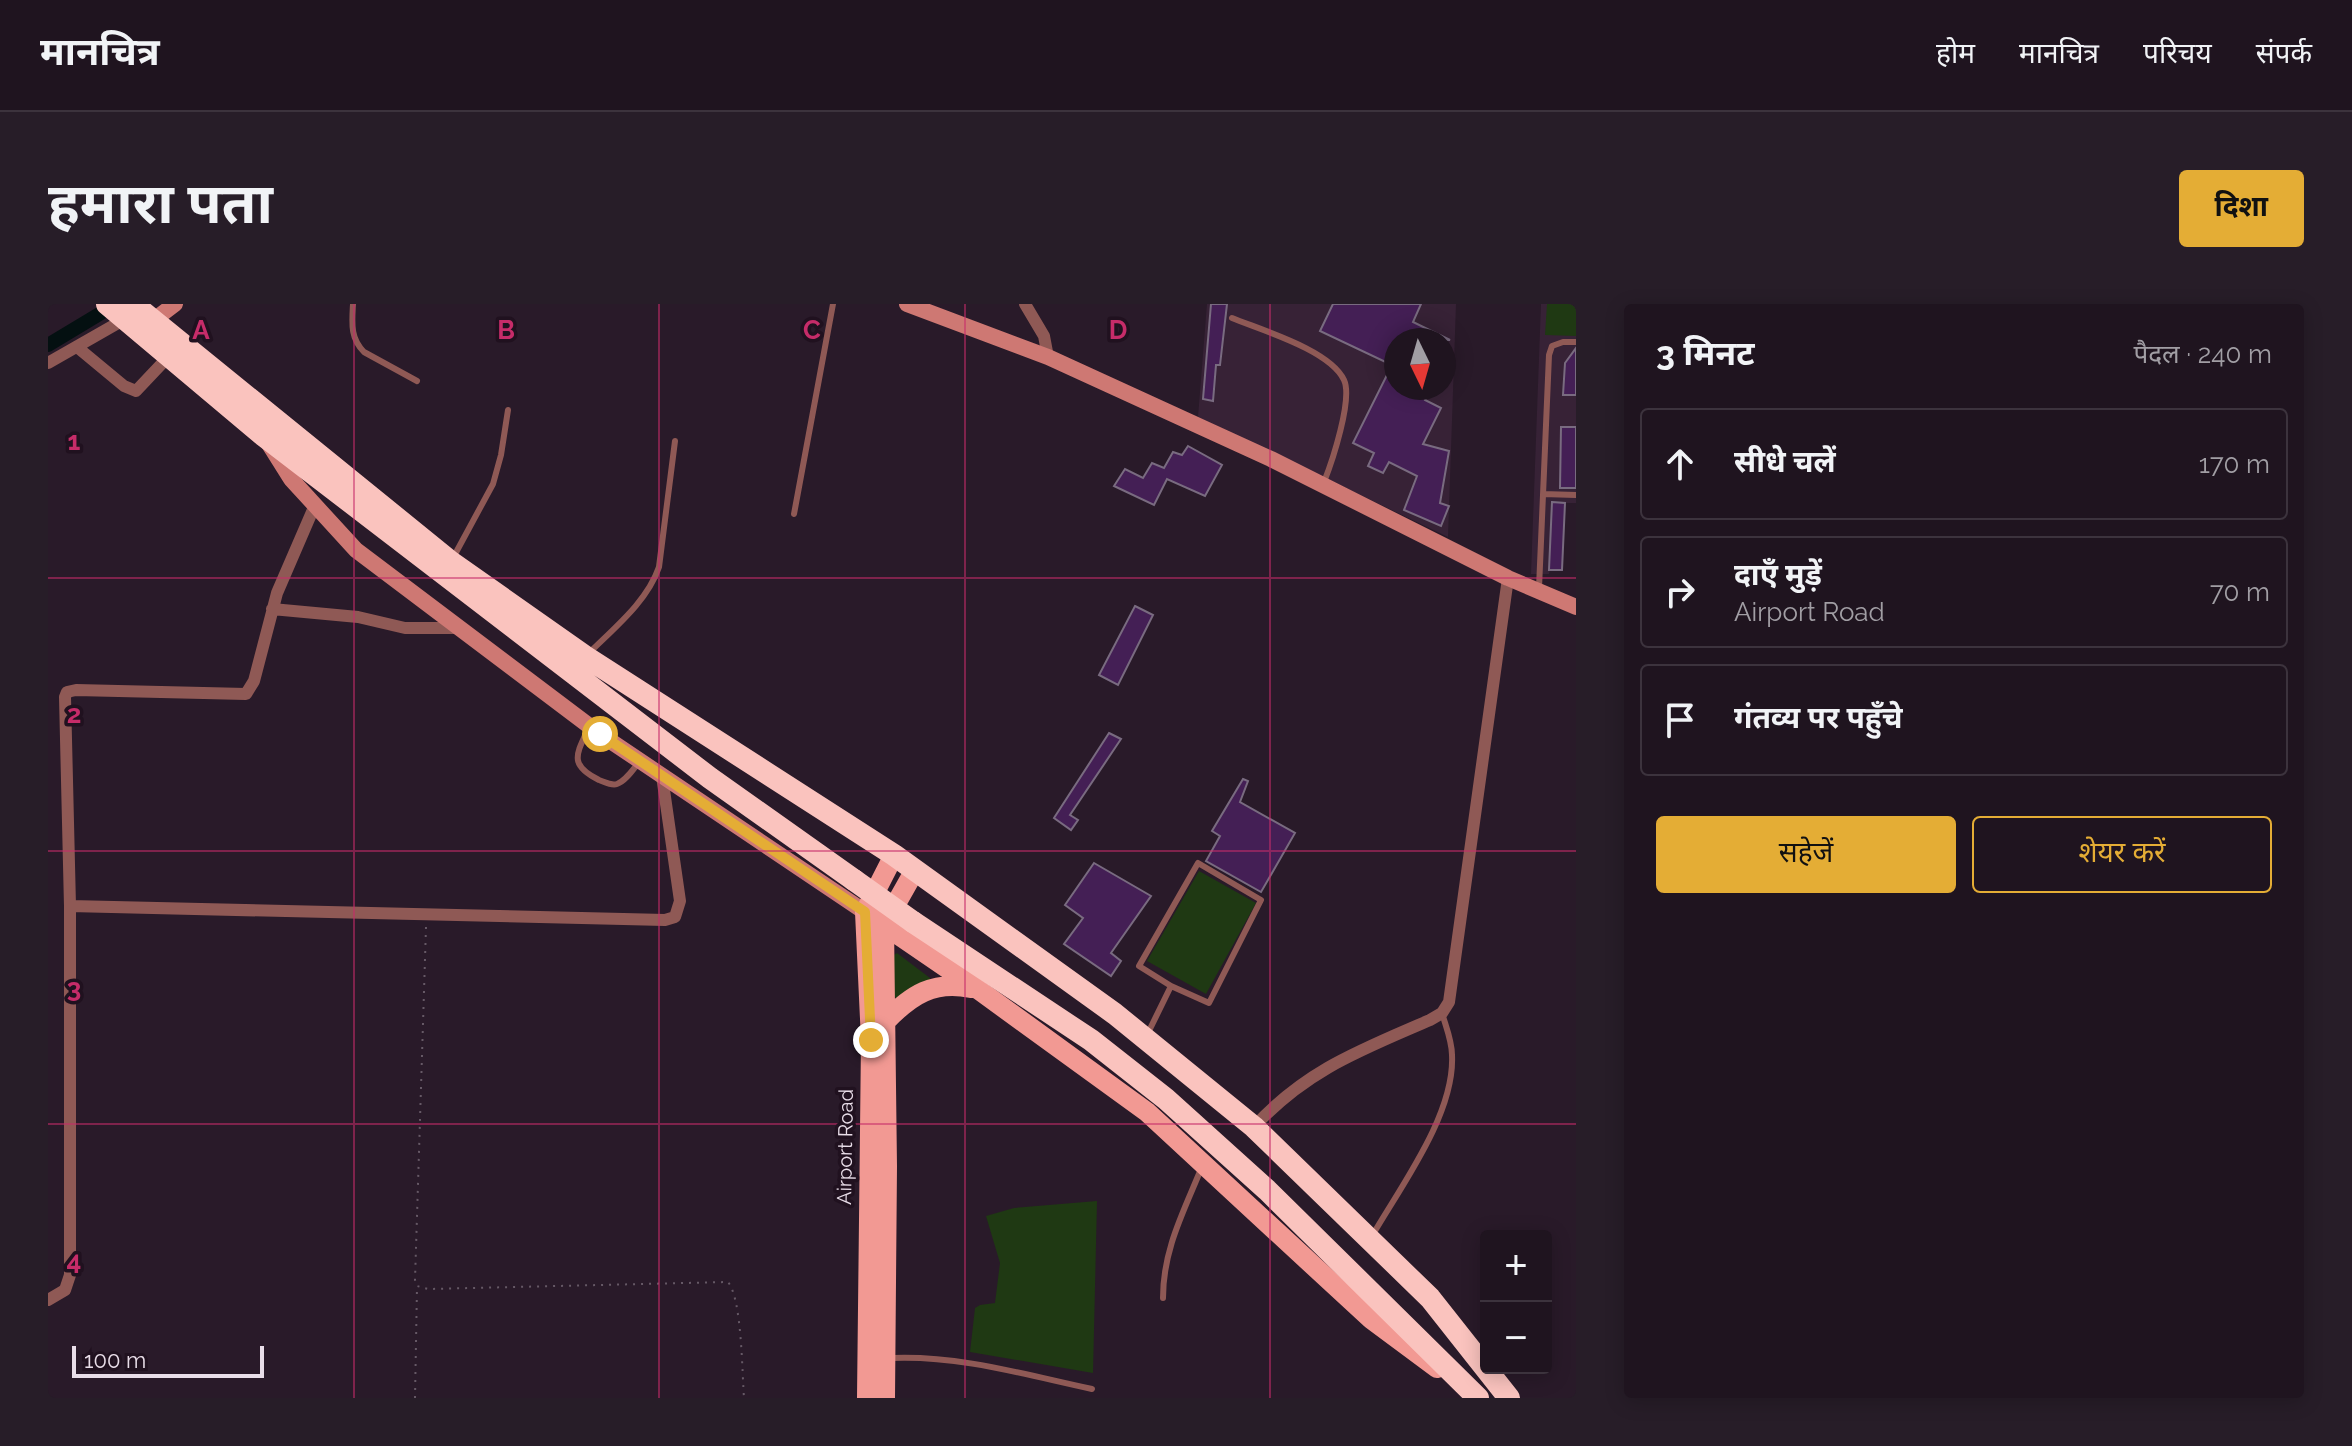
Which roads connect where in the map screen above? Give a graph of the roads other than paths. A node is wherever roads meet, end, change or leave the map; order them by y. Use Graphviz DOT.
graph roads {
  1 [pos="175,304"];
  2 [pos="353,304"];
  3 [pos="833,304"];
  4 [pos="907,304"];
  5 [pos="1025,304"];
  6 [pos="132,310"];
  7 [pos="1232,318"];
  8 [pos="1576,342"];
  9 [pos="77,347"];
  10 [pos="170,355"];
  11 [pos="1048,357"];
  12 [pos="48,363"];
  13 [pos="417,381"];
  14 [pos="508,410"];
  15 [pos="264,436"];
  16 [pos="675,441"];
  17 [pos="1322,485"];
  18 [pos="1543,494"];
  19 [pos="1576,495"];
  20 [pos="315,505"];
  21 [pos="794,514"];
  22 [pos="451,562"];
  23 [pos="1508,578"];
  24 [pos="1539,592"];
  25 [pos="1576,607"];
  26 [pos="272,609"];
  27 [pos="460,628"];
  28 [pos="586,657"];
  29 [pos="589,726"];
  30 [pos="640,761"];
  31 [pos="662,776"];
  32 [pos="894,855"];
  33 [pos="915,870"];
  34 [pos="70,906"];
  35 [pos="865,912"];
  36 [pos="884,925"];
  37 [pos="1171,986"];
  38 [pos="979,990"];
  39 [pos="1442,1013"];
  40 [pos="886,1021"];
  41 [pos="1145,1039"];
  42 [pos="1254,1127"];
  43 [pos="1202,1166"];
  44 [pos="1370,1239"];
  45 [pos="1163,1298"];
  46 [pos="48,1300"];
  47 [pos="885,1358"];
  48 [pos="1092,1389"];
  49 [pos="1477,1397"];
  50 [pos="867,1398"];
  51 [pos="885,1398"];
  52 [pos="1509,1398"];
  1 -- 6 [label="main road"];
  2 -- 13 [label="lane"];
  3 -- 21 [label="lane"];
  4 -- 11 [label="main road"];
  5 -- 11 [label="street"];
  6 -- 9 [label="street"];
  6 -- 10 [label="highway"];
  6 -- 22 [label="highway"];
  7 -- 17 [label="lane"];
  8 -- 18 [label="lane"];
  9 -- 10 [label="street"];
  9 -- 12 [label="street"];
  10 -- 15 [label="highway"];
  11 -- 17 [label="main road"];
  14 -- 22 [label="lane"];
  15 -- 20 [label="main road"];
  15 -- 49 [label="highway, bridge"];
  16 -- 28 [label="lane"];
  17 -- 23 [label="main road"];
  18 -- 19 [label="lane"];
  18 -- 24 [label="lane"];
  20 -- 26 [label="street"];
  20 -- 27 [label="main road"];
  22 -- 28 [label="highway"];
  23 -- 24 [label="main road"];
  23 -- 39 [label="street"];
  24 -- 25 [label="main road"];
  26 -- 27 [label="street"];
  26 -- 34 [label="street"];
  27 -- 29 [label="main road"];
  28 -- 32 [label="highway"];
  29 -- 30 [label="main road"];
  29 -- 30 [label="lane"];
  30 -- 31 [label="main road"];
  31 -- 34 [label="street"];
  31 -- 35 [label="main road"];
  32 -- 33 [label="highway"];
  32 -- 35 [label="main road, Airport Road"];
  33 -- 36 [label="main road"];
  33 -- 41 [label="highway"];
  34 -- 46 [label="street"];
  35 -- 36 [label="main road"];
  35 -- 50 [label="main road, Airport Road"];
  36 -- 38 [label="main road"];
  36 -- 40 [label="main road"];
  37 -- 37 [label="lane"];
  37 -- 41 [label="lane"];
  38 -- 40 [label="main road"];
  38 -- 43 [label="main road"];
  39 -- 42 [label="street"];
  39 -- 44 [label="lane"];
  40 -- 47 [label="main road"];
  41 -- 42 [label="highway"];
  42 -- 44 [label="highway"];
  43 -- 45 [label="lane"];
  43 -- 49 [label="main road"];
  44 -- 52 [label="highway"];
  47 -- 48 [label="lane"];
  47 -- 51 [label="main road"];
}
